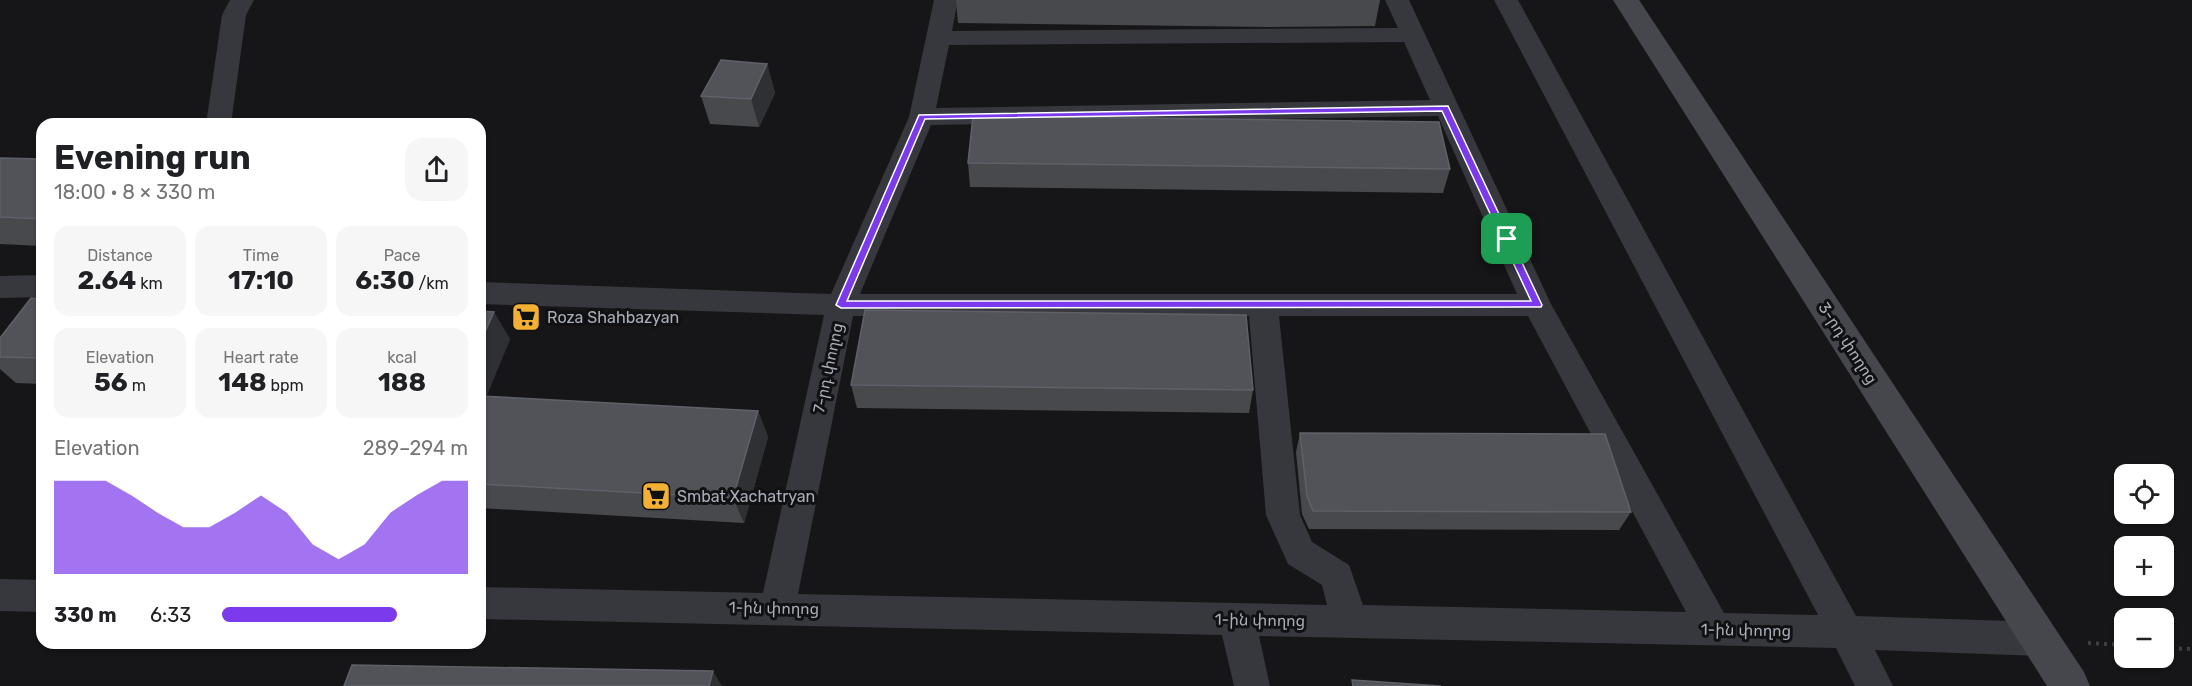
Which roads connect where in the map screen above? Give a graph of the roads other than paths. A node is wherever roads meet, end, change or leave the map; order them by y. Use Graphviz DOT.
graph roads {
  1 [pos="242,0"];
  2 [pos="946,0"];
  3 [pos="1396,0"];
  4 [pos="1506,0"];
  5 [pos="1626,0"];
  6 [pos="1412,35"];
  7 [pos="939,38"];
  8 [pos="1445,108"];
  9 [pos="922,117"];
  10 [pos="219,118"];
  11 [pos="36,286"];
  12 [pos="0,287"];
  13 [pos="486,293"];
  14 [pos="841,305"];
  15 [pos="1263,305"];
  16 [pos="1538,305"];
  17 [pos="0,595"];
  18 [pos="36,596"];
  19 [pos="486,603"];
  20 [pos="777,608"];
  21 [pos="1237,620"];
  22 [pos="1350,622"];
  23 [pos="1714,630"];
  24 [pos="1846,632"];
  25 [pos="2039,639"];
  26 [pos="1252,686"];
  27 [pos="1875,686"];
  28 [pos="2070,686"];
  1 -- 10 [label="street"];
  2 -- 7 [label="street, 7-րդ փողոց"];
  3 -- 6 [label="street"];
  4 -- 24 [label="street"];
  5 -- 25 [label="street, 3-րդ փողոց"];
  6 -- 7 [label="street"];
  6 -- 8 [label="street"];
  7 -- 9 [label="street, 7-րդ փողոց"];
  8 -- 9 [label="street"];
  8 -- 16 [label="street"];
  9 -- 14 [label="street, 7-րդ փողոց"];
  11 -- 12 [label="street"];
  13 -- 14 [label="street"];
  14 -- 15 [label="street"];
  14 -- 20 [label="street, 7-րդ փողոց"];
  15 -- 16 [label="street"];
  15 -- 22 [label="street"];
  16 -- 23 [label="street"];
  17 -- 18 [label="street"];
  19 -- 20 [label="street, 1-ին փողոց"];
  20 -- 21 [label="street, 1-ին փողոց"];
  21 -- 22 [label="street, 1-ին փողոց"];
  21 -- 26 [label="street"];
  22 -- 23 [label="street, 1-ին փողոց"];
  23 -- 24 [label="street, 1-ին փողոց"];
  24 -- 25 [label="street, 1-ին փողոց"];
  24 -- 27 [label="street"];
  25 -- 28 [label="street, 3-րդ փողոց"];
}
